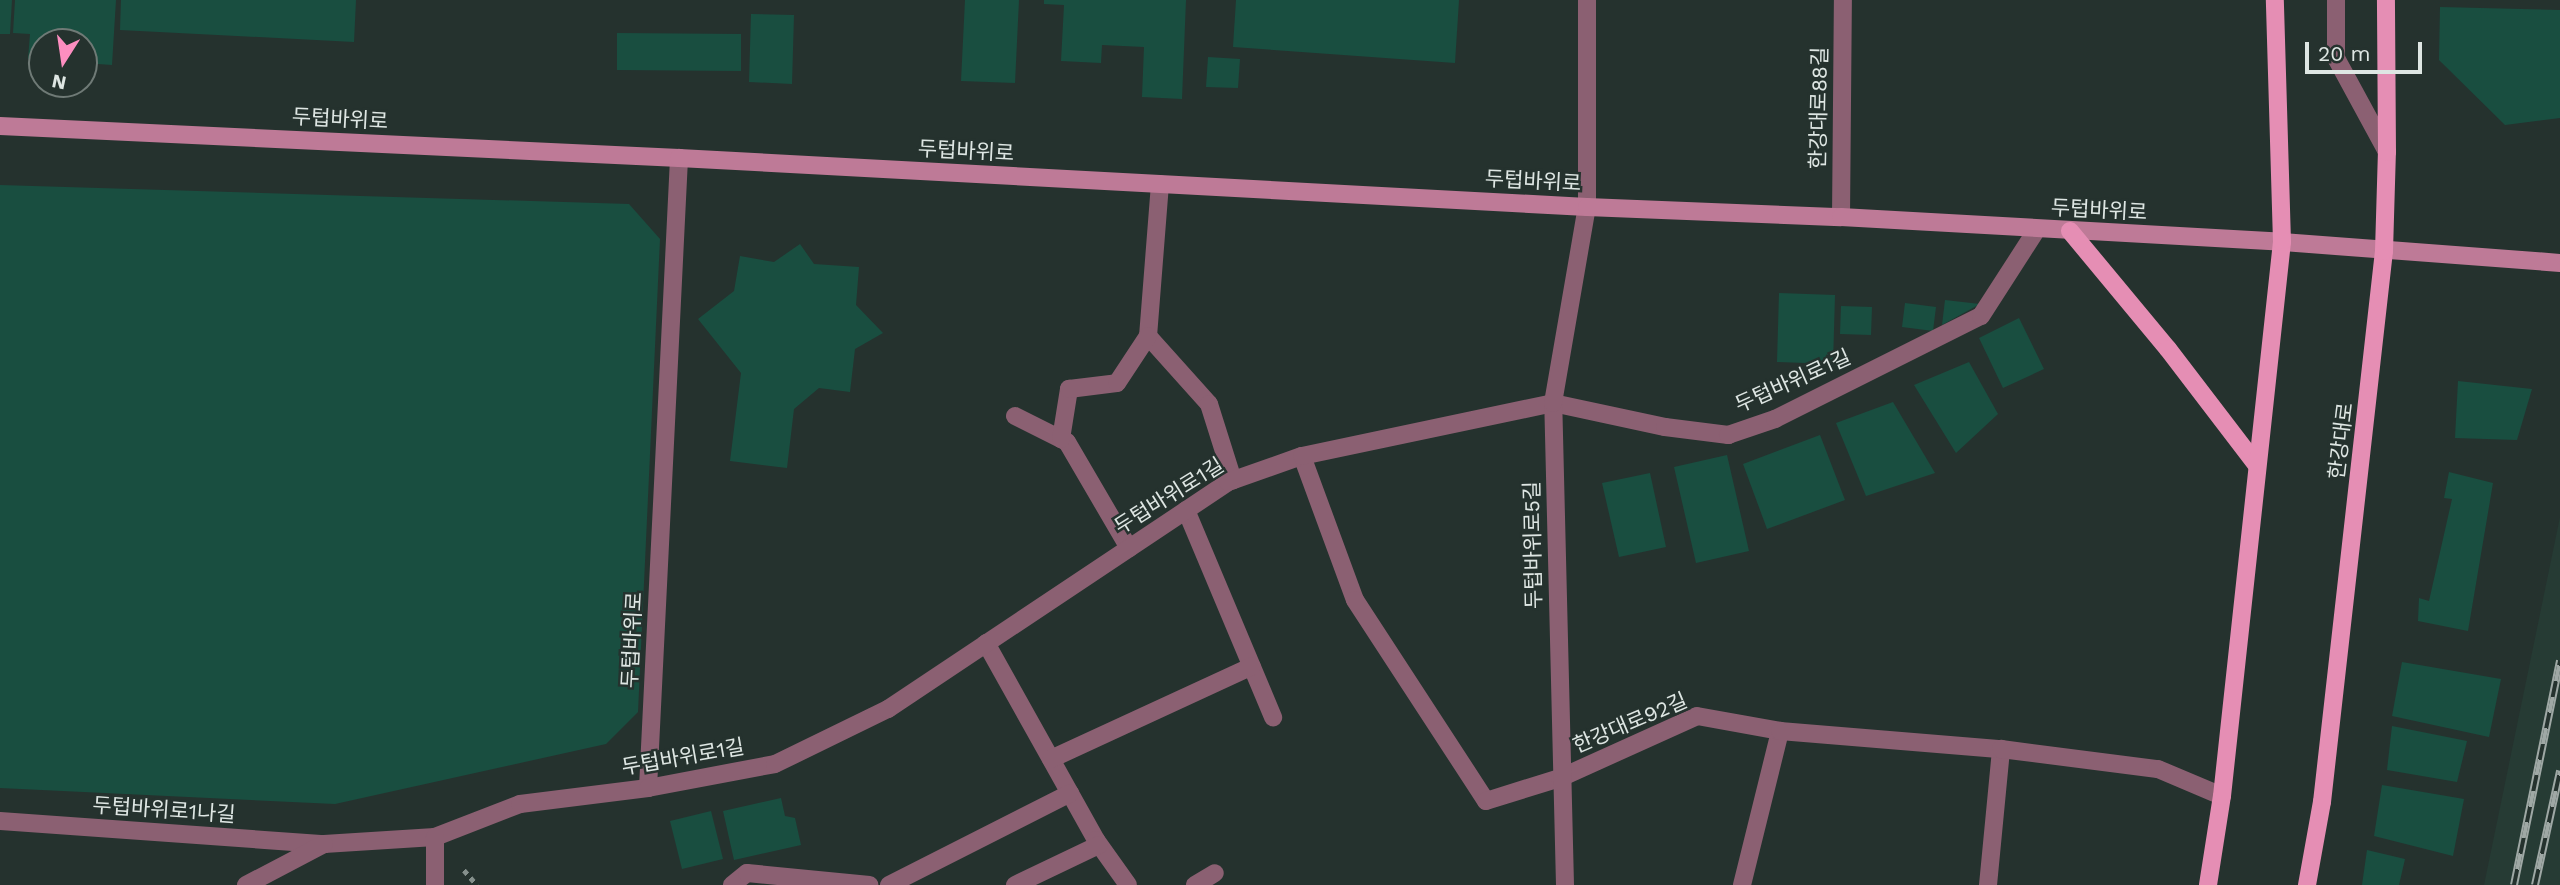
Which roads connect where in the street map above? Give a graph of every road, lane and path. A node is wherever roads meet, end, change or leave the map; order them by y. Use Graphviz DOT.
graph roads {
  1 [pos="1587,0"];
  2 [pos="1843,0"];
  3 [pos="2274,0"];
  4 [pos="2336,0"];
  5 [pos="2386,0"];
  6 [pos="0,126"];
  7 [pos="2387,152"];
  8 [pos="679,158"];
  9 [pos="1160,184"];
  10 [pos="1587,207"];
  11 [pos="1841,217"];
  12 [pos="2037,229"];
  13 [pos="2070,231"];
  14 [pos="2281,242"];
  15 [pos="2384,251"];
  16 [pos="2560,263"];
  17 [pos="1148,336"];
  18 [pos="1553,403"];
  19 [pos="1015,416"];
  20 [pos="1061,439"];
  21 [pos="1301,456"];
  22 [pos="2256,464"];
  23 [pos="1233,480"];
  24 [pos="1186,510"];
  25 [pos="1129,548"];
  26 [pos="986,643"];
  27 [pos="1252,666"];
  28 [pos="1273,717"];
  29 [pos="1780,730"];
  30 [pos="2001,749"];
  31 [pos="1051,759"];
  32 [pos="1560,778"];
  33 [pos="648,788"];
  34 [pos="1070,793"];
  35 [pos="2222,796"];
  36 [pos="0,821"];
  37 [pos="435,837"];
  38 [pos="324,844"];
  39 [pos="1099,845"];
  40 [pos="1215,873"];
  41 [pos="246,885"];
  42 [pos="435,885"];
  43 [pos="732,885"];
  44 [pos="869,885"];
  45 [pos="889,885"];
  46 [pos="1015,885"];
  47 [pos="1128,885"];
  48 [pos="1195,885"];
  49 [pos="1564,885"];
  50 [pos="1742,885"];
  51 [pos="1988,885"];
  52 [pos="2208,885"];
  53 [pos="2307,885"];
  1 -- 10 [label="street"];
  2 -- 11 [label="street, 한강대로88길"];
  3 -- 14 [label="main road"];
  4 -- 7 [label="street"];
  5 -- 7 [label="main road, 한강대로"];
  6 -- 8 [label="main road, 두텁바위로"];
  7 -- 15 [label="main road, 한강대로"];
  8 -- 9 [label="main road, 두텁바위로"];
  8 -- 33 [label="street, 두텁바위로"];
  9 -- 10 [label="main road, 두텁바위로"];
  9 -- 17 [label="street"];
  10 -- 11 [label="main road, 두텁바위로"];
  10 -- 18 [label="street, 두텁바위로5길"];
  11 -- 12 [label="main road, 두텁바위로"];
  12 -- 13 [label="main road, 두텁바위로"];
  12 -- 18 [label="street, 두텁바위로1길"];
  13 -- 14 [label="main road, 두텁바위로"];
  13 -- 22 [label="main road"];
  14 -- 15 [label="main road, 두텁바위로"];
  14 -- 22 [label="main road"];
  15 -- 16 [label="main road, 두텁바위로"];
  15 -- 53 [label="main road, 한강대로"];
  17 -- 20 [label="street"];
  17 -- 23 [label="street"];
  18 -- 21 [label="street, 두텁바위로1길"];
  18 -- 32 [label="street, 두텁바위로5길"];
  19 -- 20 [label="street"];
  20 -- 25 [label="street"];
  21 -- 23 [label="street, 두텁바위로1길"];
  21 -- 32 [label="street, 한강대로92길"];
  22 -- 35 [label="main road"];
  23 -- 24 [label="street, 두텁바위로1길"];
  24 -- 25 [label="street, 두텁바위로1길"];
  24 -- 27 [label="street"];
  25 -- 26 [label="street, 두텁바위로1길"];
  26 -- 31 [label="street"];
  26 -- 33 [label="street, 두텁바위로1길"];
  27 -- 28 [label="street"];
  27 -- 31 [label="street"];
  29 -- 30 [label="street, 한강대로92길"];
  29 -- 32 [label="street, 한강대로92길"];
  29 -- 50 [label="street"];
  30 -- 35 [label="street, 한강대로92길"];
  30 -- 51 [label="street"];
  31 -- 34 [label="street"];
  32 -- 49 [label="street, 두텁바위로5길"];
  33 -- 37 [label="street, 두텁바위로1길"];
  34 -- 39 [label="street"];
  34 -- 45 [label="street"];
  35 -- 52 [label="main road"];
  36 -- 38 [label="street, 두텁바위로1나길"];
  37 -- 38 [label="street, 두텁바위로1길"];
  37 -- 42 [label="street"];
  38 -- 41 [label="street"];
  39 -- 46 [label="street"];
  39 -- 47 [label="street"];
  40 -- 48 [label="street"];
  43 -- 44 [label="street"];
}
